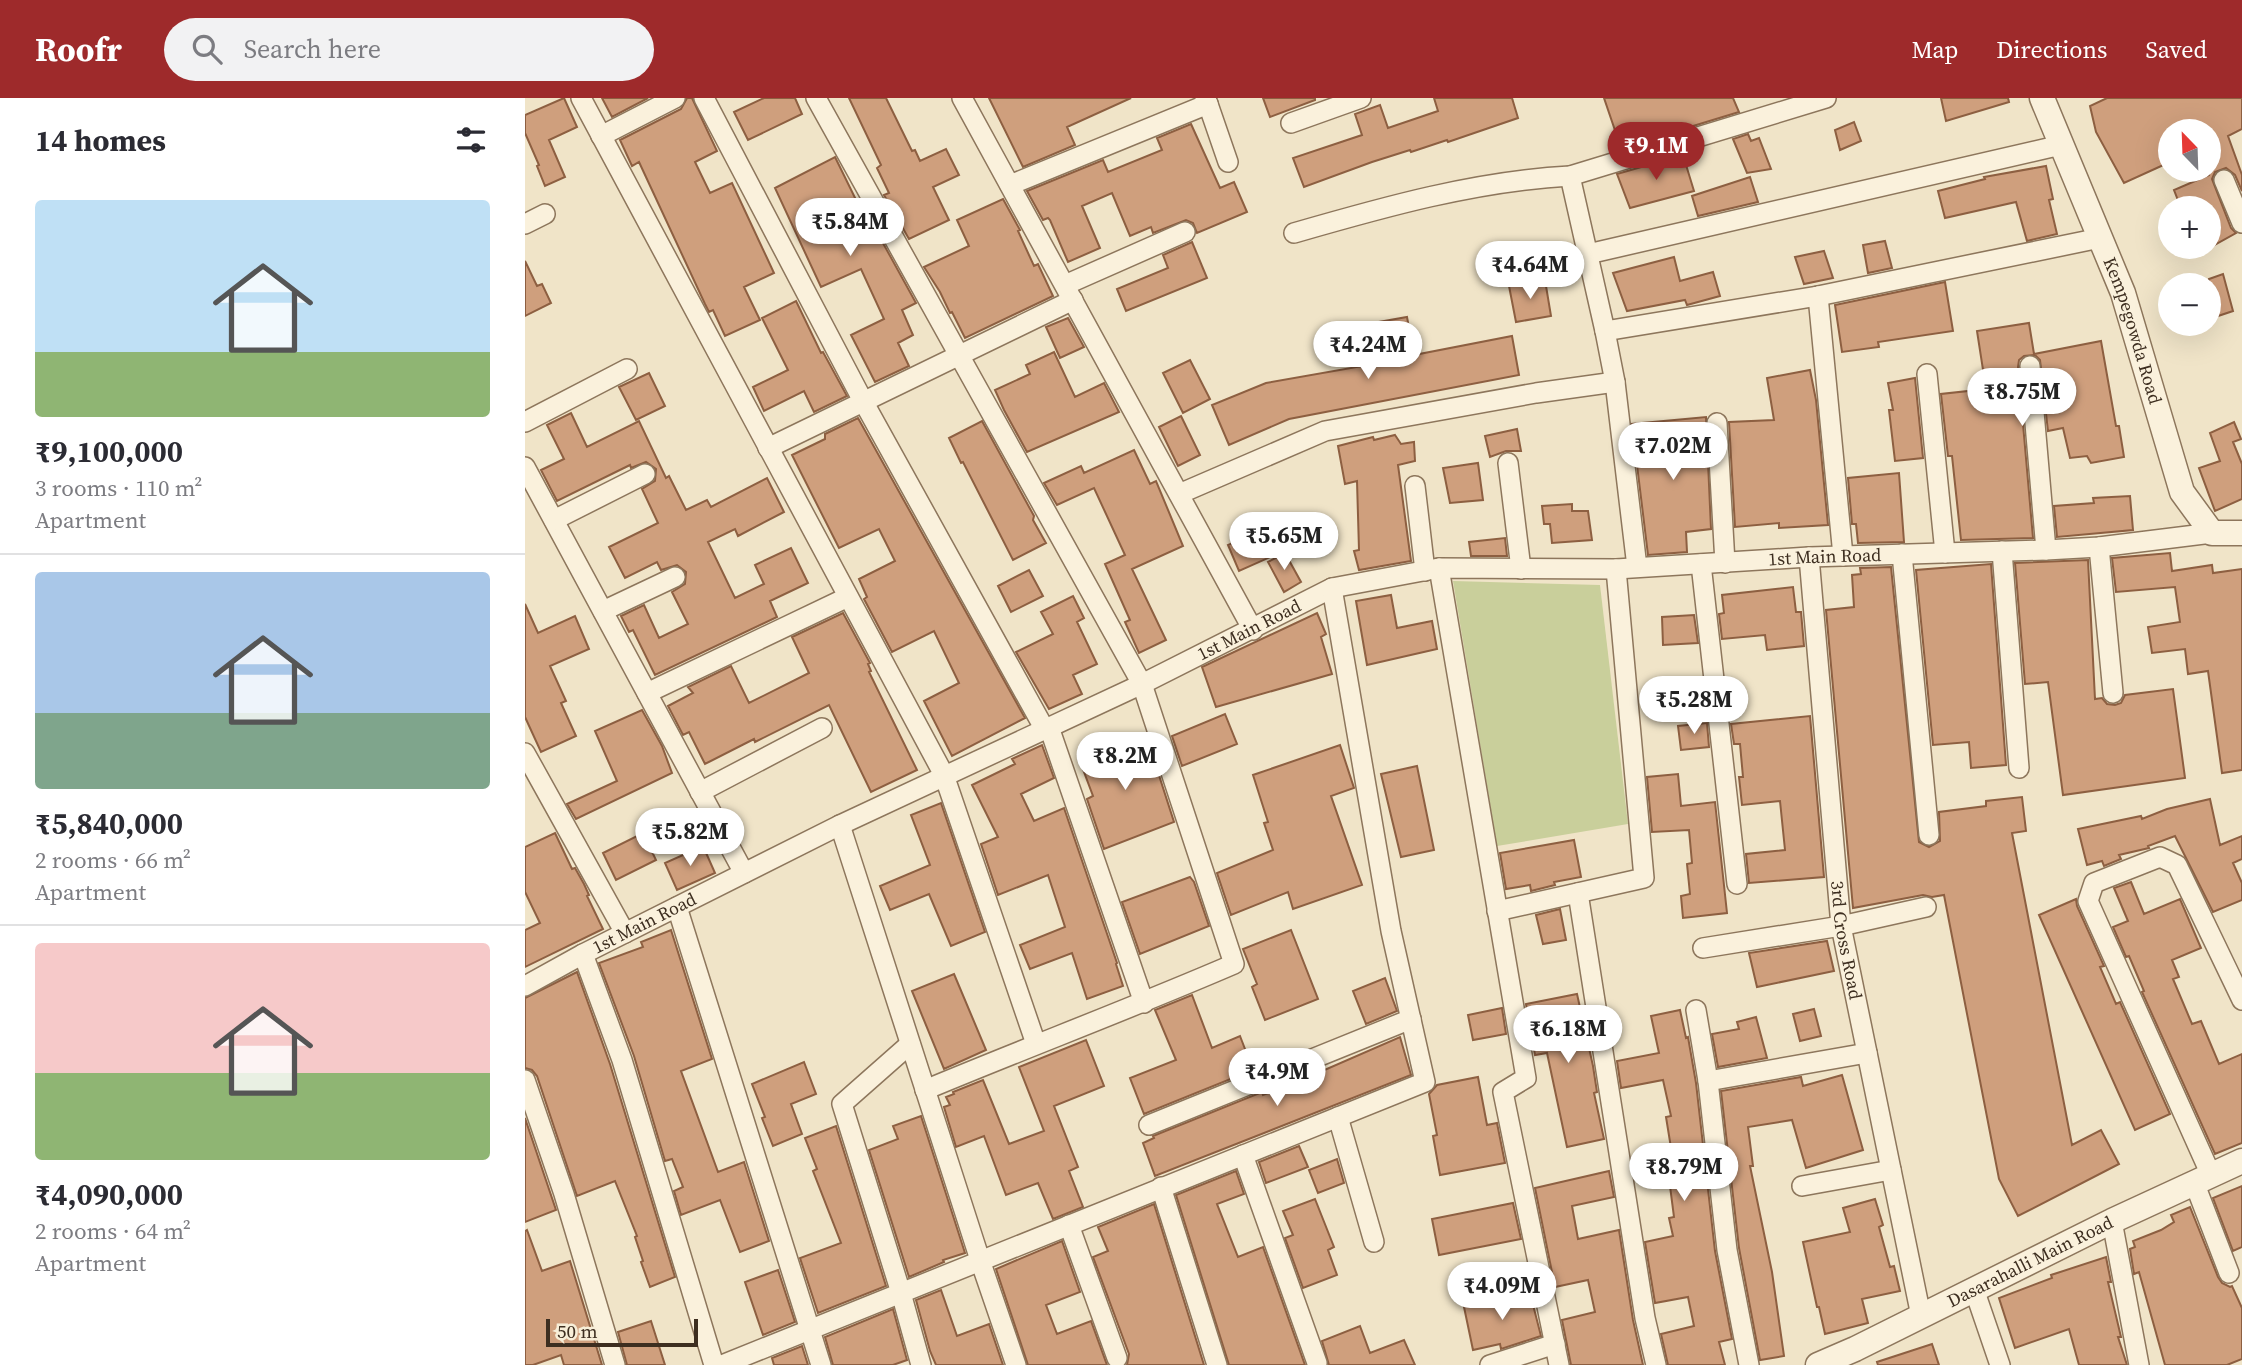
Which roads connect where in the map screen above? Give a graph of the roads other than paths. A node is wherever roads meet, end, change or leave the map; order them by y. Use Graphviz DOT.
graph roads {
  1 [pos="581,98"];
  2 [pos="675,98"];
  3 [pos="704,98"];
  4 [pos="816,98"];
  5 [pos="962,98"];
  6 [pos="1361,98"];
  7 [pos="1826,98"];
  8 [pos="2042,98"];
  9 [pos="1207,101"];
  10 [pos="1291,123"];
  11 [pos="601,136"];
  12 [pos="2061,145"];
  13 [pos="1228,162"];
  14 [pos="1570,176"];
  15 [pos="2224,180"];
  16 [pos="1010,185"];
  17 [pos="545,214"];
  18 [pos="2242,223"];
  19 [pos="525,224"];
  20 [pos="1185,232"];
  21 [pos="1294,233"];
  22 [pos="2099,238"];
  23 [pos="1588,254"];
  24 [pos="1069,293"];
  25 [pos="1818,296"];
  26 [pos="1605,331"];
  27 [pos="960,354"];
  28 [pos="2030,366"];
  29 [pos="627,369"];
  30 [pos="1927,374"];
  31 [pos="1615,382"];
  32 [pos="863,401"];
  33 [pos="525,422"];
  34 [pos="1717,423"];
  35 [pos="768,448"];
  36 [pos="1508,463"];
  37 [pos="525,467"];
  38 [pos="645,474"];
  39 [pos="1415,486"];
  40 [pos="1179,494"];
  41 [pos="554,520"];
  42 [pos="2212,533"];
  43 [pos="2242,533"];
  44 [pos="2098,547"];
  45 [pos="2046,550"];
  46 [pos="2002,551"];
  47 [pos="1945,553"];
  48 [pos="1902,554"];
  49 [pos="1843,556"];
  50 [pos="1809,558"];
  51 [pos="1725,562"];
  52 [pos="1700,564"];
  53 [pos="1637,567"];
  54 [pos="1432,569"];
  55 [pos="1521,569"];
  56 [pos="1616,569"];
  57 [pos="674,577"];
  58 [pos="1332,588"];
  59 [pos="848,597"];
  60 [pos="603,611"];
  61 [pos="1253,630"];
  62 [pos="1142,684"];
  63 [pos="647,693"];
  64 [pos="2113,693"];
  65 [pos="822,728"];
  66 [pos="1047,728"];
  67 [pos="525,753"];
  68 [pos="2019,768"];
  69 [pos="944,775"];
  70 [pos="700,792"];
  71 [pos="840,825"];
  72 [pos="1929,835"];
  73 [pos="744,873"];
  74 [pos="1737,884"];
  75 [pos="1578,892"];
  76 [pos="677,907"];
  77 [pos="1926,907"];
  78 [pos="1497,911"];
  79 [pos="1840,926"];
  80 [pos="625,933"];
  81 [pos="1703,948"];
  82 [pos="583,954"];
  83 [pos="525,986"];
  84 [pos="2242,1000"];
  85 [pos="1144,1003"];
  86 [pos="1696,1010"];
  87 [pos="1411,1019"];
  88 [pos="910,1044"];
  89 [pos="1036,1044"];
  90 [pos="1867,1053"];
  91 [pos="525,1080"];
  92 [pos="1708,1082"];
  93 [pos="925,1090"];
  94 [pos="1338,1117"];
  95 [pos="1149,1125"];
  96 [pos="1243,1155"];
  97 [pos="2242,1161"];
  98 [pos="1891,1170"];
  99 [pos="2202,1179"];
  100 [pos="1802,1186"];
  101 [pos="1161,1187"];
  102 [pos="2112,1221"];
  103 [pos="1069,1226"];
  104 [pos="1374,1242"];
  105 [pos="981,1263"];
  106 [pos="2229,1273"];
  107 [pos="1974,1289"];
  108 [pos="901,1293"];
  109 [pos="1921,1316"];
  110 [pos="810,1329"];
  111 [pos="1555,1344"];
  112 [pos="1857,1357"];
  113 [pos="1117,1358"];
  114 [pos="1317,1363"];
  115 [pos="615,1365"];
  116 [pos="714,1365"];
  117 [pos="722,1365"];
  118 [pos="821,1365"];
  119 [pos="921,1365"];
  120 [pos="1016,1365"];
  121 [pos="1217,1365"];
  122 [pos="1490,1365"];
  123 [pos="1559,1365"];
  124 [pos="1656,1365"];
  125 [pos="1749,1365"];
  126 [pos="1818,1365"];
  127 [pos="2000,1365"];
  128 [pos="2139,1365"];
  1 -- 11 [label="street"];
  2 -- 11 [label="street"];
  3 -- 32 [label="street"];
  4 -- 27 [label="street"];
  5 -- 16 [label="street"];
  6 -- 10 [label="street"];
  7 -- 14 [label="street"];
  8 -- 12 [label="street, Kempegowda Road"];
  9 -- 13 [label="street"];
  9 -- 16 [label="street"];
  11 -- 35 [label="street"];
  12 -- 22 [label="street, Kempegowda Road"];
  12 -- 23 [label="street"];
  14 -- 21 [label="street"];
  14 -- 23 [label="street"];
  15 -- 18 [label="street"];
  16 -- 24 [label="street"];
  17 -- 19 [label="street"];
  20 -- 24 [label="street"];
  22 -- 25 [label="street"];
  22 -- 42 [label="street, Kempegowda Road"];
  23 -- 26 [label="street"];
  24 -- 27 [label="street"];
  24 -- 40 [label="street"];
  25 -- 26 [label="street"];
  25 -- 49 [label="street"];
  26 -- 31 [label="street"];
  27 -- 32 [label="street"];
  27 -- 62 [label="street"];
  28 -- 45 [label="street"];
  29 -- 33 [label="street"];
  30 -- 47 [label="street"];
  31 -- 40 [label="street"];
  31 -- 53 [label="street"];
  32 -- 35 [label="street"];
  32 -- 66 [label="street"];
  34 -- 51 [label="street"];
  35 -- 59 [label="street"];
  36 -- 55 [label="street"];
  37 -- 41 [label="street"];
  38 -- 41 [label="street"];
  39 -- 54 [label="street"];
  40 -- 61 [label="street"];
  41 -- 60 [label="street"];
  42 -- 43 [label="street"];
  42 -- 44 [label="street, 1st Main Road"];
  44 -- 45 [label="street, 1st Main Road"];
  44 -- 64 [label="street"];
  45 -- 46 [label="street, 1st Main Road"];
  46 -- 47 [label="street, 1st Main Road"];
  46 -- 68 [label="street"];
  47 -- 48 [label="street, 1st Main Road"];
  48 -- 49 [label="street, 1st Main Road"];
  48 -- 72 [label="street"];
  49 -- 50 [label="street, 1st Main Road"];
  50 -- 51 [label="street, 1st Main Road"];
  50 -- 79 [label="street, 3rd Cross Road"];
  51 -- 52 [label="street, 1st Main Road"];
  52 -- 53 [label="street, 1st Main Road"];
  52 -- 74 [label="street"];
  53 -- 56 [label="street, 1st Main Road"];
  54 -- 55 [label="street, 1st Main Road"];
  54 -- 58 [label="street, 1st Main Road"];
  54 -- 78 [label="street"];
  55 -- 56 [label="street, 1st Main Road"];
  56 -- 75 [label="street"];
  57 -- 60 [label="street"];
  58 -- 61 [label="street, 1st Main Road"];
  58 -- 87 [label="street"];
  59 -- 63 [label="street"];
  59 -- 69 [label="street"];
  60 -- 63 [label="street"];
  61 -- 62 [label="street, 1st Main Road"];
  62 -- 66 [label="street, 1st Main Road"];
  62 -- 85 [label="street"];
  63 -- 70 [label="street"];
  65 -- 70 [label="street"];
  66 -- 69 [label="street, 1st Main Road"];
  66 -- 85 [label="street"];
  67 -- 80 [label="street"];
  69 -- 71 [label="street, 1st Main Road"];
  69 -- 89 [label="street"];
  70 -- 73 [label="street"];
  71 -- 73 [label="street, 1st Main Road"];
  71 -- 88 [label="street"];
  73 -- 76 [label="street, 1st Main Road"];
  75 -- 78 [label="street"];
  75 -- 124 [label="street"];
  76 -- 80 [label="street, 1st Main Road"];
  76 -- 110 [label="street"];
  77 -- 79 [label="street"];
  78 -- 111 [label="street"];
  79 -- 81 [label="street"];
  79 -- 90 [label="street, 3rd Cross Road"];
  80 -- 82 [label="street, 1st Main Road"];
  82 -- 83 [label="street, 1st Main Road"];
  82 -- 116 [label="street"];
  84 -- 99 [label="street"];
  85 -- 89 [label="street"];
  86 -- 92 [label="street"];
  87 -- 94 [label="street"];
  87 -- 95 [label="street"];
  88 -- 93 [label="street"];
  88 -- 108 [label="street"];
  89 -- 93 [label="street"];
  90 -- 92 [label="street"];
  90 -- 98 [label="street, 3rd Cross Road"];
  91 -- 115 [label="street"];
  92 -- 125 [label="street"];
  93 -- 105 [label="street"];
  94 -- 96 [label="street"];
  94 -- 104 [label="street"];
  96 -- 101 [label="street"];
  96 -- 114 [label="street"];
  97 -- 99 [label="street, Dasarahalli Main Road"];
  98 -- 100 [label="street"];
  98 -- 109 [label="street, 3rd Cross Road"];
  99 -- 102 [label="street, Dasarahalli Main Road"];
  99 -- 106 [label="street"];
  101 -- 103 [label="street"];
  101 -- 121 [label="street"];
  102 -- 107 [label="street, Dasarahalli Main Road"];
  102 -- 128 [label="street"];
  103 -- 105 [label="street"];
  103 -- 113 [label="street"];
  105 -- 108 [label="street"];
  105 -- 120 [label="street"];
  107 -- 109 [label="street, Dasarahalli Main Road"];
  107 -- 127 [label="street"];
  108 -- 110 [label="street"];
  108 -- 119 [label="street"];
  109 -- 112 [label="street, Dasarahalli Main Road"];
  110 -- 117 [label="street"];
  110 -- 118 [label="street"];
  111 -- 122 [label="street"];
  111 -- 123 [label="street"];
  112 -- 126 [label="street, Dasarahalli Main Road"];
}
